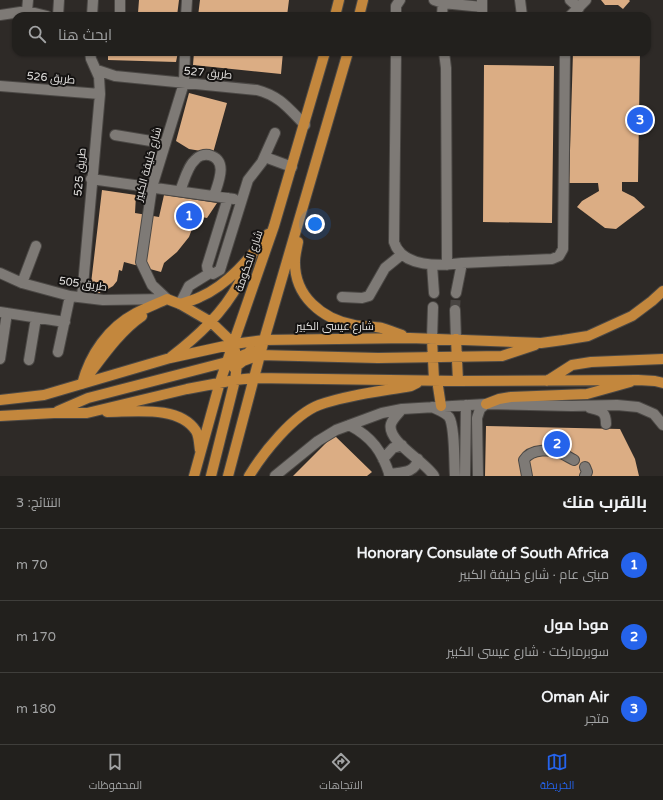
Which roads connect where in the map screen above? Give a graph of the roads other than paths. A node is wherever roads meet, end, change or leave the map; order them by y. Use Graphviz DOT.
graph roads {
  1 [pos="28,0"];
  2 [pos="59,0"];
  3 [pos="93,0"];
  4 [pos="120,0"];
  5 [pos="187,0"];
  6 [pos="340,0"];
  7 [pos="363,0"];
  8 [pos="400,0"];
  9 [pos="520,0"];
  10 [pos="570,0"];
  11 [pos="586,0"];
  12 [pos="440,1"];
  13 [pos="482,8"];
  14 [pos="579,8"];
  15 [pos="27,11"];
  16 [pos="20,12"];
  17 [pos="31,12"];
  18 [pos="58,12"];
  19 [pos="92,12"];
  20 [pos="120,12"];
  21 [pos="186,12"];
  22 [pos="336,12"];
  23 [pos="360,12"];
  24 [pos="396,12"];
  25 [pos="441,12"];
  26 [pos="522,12"];
  27 [pos="574,12"];
  28 [pos="12,13"];
  29 [pos="0,15"];
  30 [pos="91,56"];
  31 [pos="185,56"];
  32 [pos="324,56"];
  33 [pos="347,56"];
  34 [pos="396,56"];
  35 [pos="444,56"];
  36 [pos="565,56"];
  37 [pos="97,70"];
  38 [pos="184,83"];
  39 [pos="0,86"];
  40 [pos="100,94"];
  41 [pos="305,125"];
  42 [pos="275,133"];
  43 [pos="115,135"];
  44 [pos="165,145"];
  45 [pos="265,157"];
  46 [pos="292,167"];
  47 [pos="312,173"];
  48 [pos="91,179"];
  49 [pos="152,187"];
  50 [pos="180,191"];
  51 [pos="214,196"];
  52 [pos="228,198"];
  53 [pos="242,200"];
  54 [pos="274,226"];
  55 [pos="36,246"];
  56 [pos="252,255"];
  57 [pos="401,255"];
  58 [pos="462,263"];
  59 [pos="432,265"];
  60 [pos="447,265"];
  61 [pos="0,272"];
  62 [pos="210,273"];
  63 [pos="22,283"];
  64 [pos="663,291"];
  65 [pos="434,293"];
  66 [pos="456,293"];
  67 [pos="70,296"];
  68 [pos="82,297"];
  69 [pos="342,297"];
  70 [pos="167,299"];
  71 [pos="180,304"];
  72 [pos="433,307"];
  73 [pos="455,310"];
  74 [pos="4,313"];
  75 [pos="36,318"];
  76 [pos="65,322"];
  77 [pos="211,322"];
  78 [pos="410,338"];
  79 [pos="432,339"];
  80 [pos="456,339"];
  81 [pos="264,340"];
  82 [pos="541,343"];
  83 [pos="234,344"];
  84 [pos="58,352"];
  85 [pos="260,355"];
  86 [pos="457,356"];
  87 [pos="433,357"];
  88 [pos="170,358"];
  89 [pos="0,359"];
  90 [pos="663,359"];
  91 [pos="29,360"];
  92 [pos="234,362"];
  93 [pos="254,378"];
  94 [pos="236,380"];
  95 [pos="432,380"];
  96 [pos="638,380"];
  97 [pos="458,381"];
  98 [pos="547,381"];
  99 [pos="220,382"];
  100 [pos="663,383"];
  101 [pos="82,384"];
  102 [pos="0,400"];
  103 [pos="466,404"];
  104 [pos="486,404"];
  105 [pos="502,405"];
  106 [pos="436,406"];
  107 [pos="582,406"];
  108 [pos="402,409"];
  109 [pos="571,412"];
  110 [pos="54,413"];
  111 [pos="87,413"];
  112 [pos="0,416"];
  113 [pos="606,424"];
  114 [pos="349,425"];
  115 [pos="663,425"];
  116 [pos="402,445"];
  117 [pos="200,453"];
  118 [pos="383,459"];
  119 [pos="418,459"];
  120 [pos="574,460"];
  121 [pos="389,475"];
  122 [pos="194,476"];
  123 [pos="211,476"];
  124 [pos="228,476"];
  125 [pos="249,476"];
  126 [pos="275,476"];
  127 [pos="434,476"];
  128 [pos="455,476"];
  129 [pos="465,476"];
  130 [pos="478,476"];
  131 [pos="527,476"];
  1 -- 15 [label="street"];
  2 -- 18 [label="street"];
  3 -- 19 [label="street"];
  4 -- 20 [label="street"];
  5 -- 21 [label="street"];
  6 -- 22 [label="main road"];
  7 -- 23 [label="main road"];
  8 -- 24 [label="street"];
  9 -- 26 [label="street"];
  10 -- 14 [label="street"];
  11 -- 14 [label="street"];
  12 -- 13 [label="street"];
  12 -- 25 [label="street"];
  14 -- 27 [label="street"];
  15 -- 16 [label="street"];
  15 -- 17 [label="street"];
  28 -- 29 [label="street"];
  30 -- 37 [label="street, طريق 525"];
  31 -- 38 [label="street, شارع خليفة الكبير"];
  32 -- 41 [label="main road, شارع الحكومة"];
  33 -- 47 [label="main road"];
  34 -- 57 [label="street"];
  35 -- 60 [label="street"];
  36 -- 58 [label="street"];
  37 -- 38 [label="street, طريق 527"];
  37 -- 40 [label="street, طريق 525"];
  38 -- 41 [label="street, طريق 527"];
  38 -- 44 [label="street, شارع خليفة الكبير"];
  39 -- 40 [label="street, طريق 526"];
  40 -- 48 [label="street, طريق 525"];
  41 -- 46 [label="main road, شارع الحكومة"];
  42 -- 45 [label="street"];
  43 -- 44 [label="street"];
  44 -- 49 [label="street, شارع خليفة الكبير"];
  45 -- 46 [label="street"];
  45 -- 53 [label="street"];
  46 -- 54 [label="main road, شارع الحكومة"];
  47 -- 78 [label="main road"];
  47 -- 81 [label="main road"];
  48 -- 49 [label="street"];
  48 -- 68 [label="street, طريق 525"];
  49 -- 50 [label="street"];
  49 -- 70 [label="street, شارع خليفة الكبير"];
  50 -- 51 [label="street"];
  50 -- 51 [label="street"];
  51 -- 52 [label="street"];
  52 -- 53 [label="street"];
  52 -- 62 [label="street"];
  53 -- 62 [label="street"];
  54 -- 56 [label="main road"];
  54 -- 83 [label="main road, شارع الحكومة"];
  55 -- 63 [label="street"];
  56 -- 71 [label="main road"];
  56 -- 77 [label="main road"];
  57 -- 59 [label="street"];
  57 -- 69 [label="street"];
  58 -- 60 [label="street"];
  58 -- 66 [label="street"];
  59 -- 60 [label="street"];
  59 -- 65 [label="street"];
  61 -- 63 [label="street, طريق 505"];
  62 -- 71 [label="street"];
  63 -- 67 [label="street, طريق 505"];
  64 -- 82 [label="main road, شارع عيسى الكبير"];
  67 -- 68 [label="street, طريق 505"];
  67 -- 76 [label="street"];
  68 -- 70 [label="street, طريق 505"];
  70 -- 71 [label="main road"];
  70 -- 101 [label="main road"];
  71 -- 77 [label="main road"];
  72 -- 79 [label="street"];
  73 -- 80 [label="street"];
  74 -- 75 [label="street"];
  74 -- 89 [label="street"];
  75 -- 76 [label="street"];
  75 -- 91 [label="street"];
  76 -- 84 [label="street"];
  77 -- 83 [label="main road"];
  77 -- 88 [label="main road"];
  78 -- 79 [label="main road, شارع عيسى الكبير"];
  78 -- 81 [label="main road, شارع عيسى الكبير"];
  79 -- 80 [label="main road, شارع عيسى الكبير"];
  79 -- 87 [label="main road"];
  80 -- 82 [label="main road, شارع عيسى الكبير"];
  80 -- 86 [label="main road"];
  81 -- 83 [label="main road, شارع عيسى الكبير"];
  81 -- 85 [label="main road"];
  81 -- 92 [label="main road"];
  82 -- 86 [label="main road"];
  83 -- 88 [label="main road, شارع عيسى الكبير"];
  83 -- 92 [label="main road, شارع الحكومة"];
  85 -- 87 [label="main road"];
  85 -- 92 [label="main road"];
  85 -- 93 [label="main road"];
  86 -- 87 [label="main road"];
  86 -- 97 [label="main road"];
  87 -- 95 [label="main road"];
  88 -- 101 [label="main road, شارع عيسى الكبير"];
  90 -- 98 [label="main road"];
  92 -- 94 [label="main road"];
  92 -- 99 [label="main road, شارع الحكومة"];
  92 -- 110 [label="main road"];
  93 -- 94 [label="main road"];
  93 -- 95 [label="main road"];
  93 -- 124 [label="main road"];
  94 -- 99 [label="main road"];
  94 -- 123 [label="main road"];
  95 -- 97 [label="main road"];
  95 -- 106 [label="main road"];
  95 -- 125 [label="main road"];
  96 -- 98 [label="main road"];
  96 -- 100 [label="main road"];
  96 -- 104 [label="main road"];
  97 -- 98 [label="main road"];
  99 -- 111 [label="main road"];
  99 -- 117 [label="main road, شارع الحكومة"];
  101 -- 102 [label="main road, شارع عيسى الكبير"];
  103 -- 104 [label="street"];
  103 -- 106 [label="street"];
  103 -- 129 [label="street"];
  104 -- 105 [label="street"];
  104 -- 130 [label="street"];
  105 -- 107 [label="street"];
  105 -- 109 [label="street"];
  106 -- 108 [label="street"];
  106 -- 128 [label="street"];
  107 -- 113 [label="street"];
  107 -- 115 [label="street"];
  108 -- 114 [label="street"];
  108 -- 116 [label="street"];
  110 -- 111 [label="main road"];
  110 -- 112 [label="main road"];
  111 -- 117 [label="main road"];
  114 -- 118 [label="street"];
  114 -- 126 [label="street"];
  116 -- 118 [label="street"];
  116 -- 119 [label="street"];
  117 -- 122 [label="main road, شارع الحكومة"];
  118 -- 121 [label="street"];
  119 -- 121 [label="street"];
  119 -- 127 [label="street"];
  120 -- 131 [label="street"];
}
